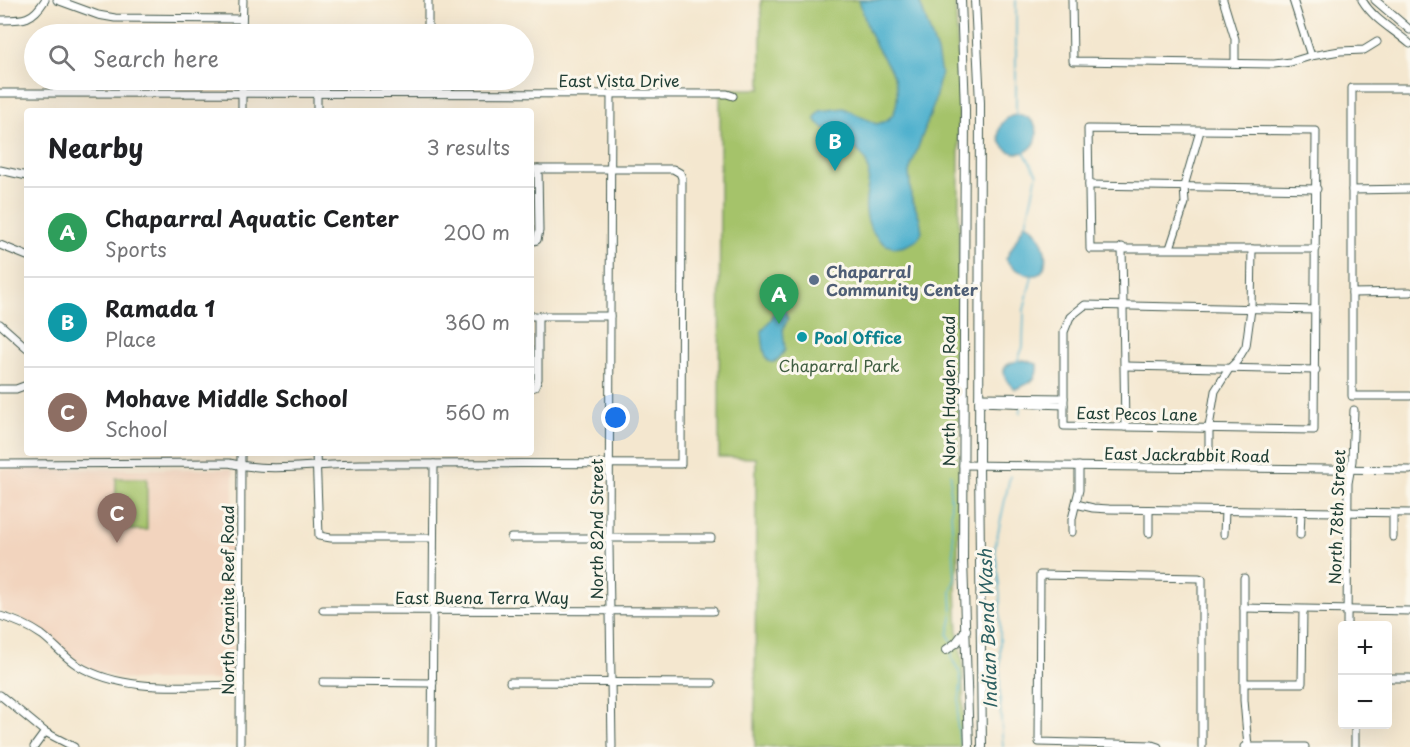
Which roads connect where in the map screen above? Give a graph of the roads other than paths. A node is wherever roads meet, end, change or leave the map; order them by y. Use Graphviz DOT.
graph roads {
  1 [pos="45,0"];
  2 [pos="57,0"];
  3 [pos="243,0"];
  4 [pos="429,0"];
  5 [pos="961,0"];
  6 [pos="975,0"];
  7 [pos="1072,0"];
  8 [pos="1223,0"];
  9 [pos="1293,0"];
  10 [pos="1362,0"];
  11 [pos="1375,0"];
  12 [pos="242,19"];
  13 [pos="0,20"];
  14 [pos="242,24"];
  15 [pos="428,24"];
  16 [pos="1410,30"];
  17 [pos="1377,42"];
  18 [pos="1410,44"];
  19 [pos="1311,56"];
  20 [pos="1235,63"];
  21 [pos="1410,88"];
  22 [pos="0,93"];
  23 [pos="242,93"];
  24 [pos="317,93"];
  25 [pos="428,93"];
  26 [pos="610,94"];
  27 [pos="733,96"];
  28 [pos="242,108"];
  29 [pos="317,108"];
  30 [pos="1200,131"];
  31 [pos="535,169"];
  32 [pos="611,169"];
  33 [pos="0,170"];
  34 [pos="24,175"];
  35 [pos="1089,185"];
  36 [pos="1184,186"];
  37 [pos="1317,189"];
  38 [pos="1352,189"];
  39 [pos="1410,189"];
  40 [pos="534,241"];
  41 [pos="0,245"];
  42 [pos="1122,248"];
  43 [pos="1170,248"];
  44 [pos="1252,249"];
  45 [pos="1316,249"];
  46 [pos="24,255"];
  47 [pos="1410,292"];
  48 [pos="1352,293"];
  49 [pos="1124,304"];
  50 [pos="1251,309"];
  51 [pos="1316,310"];
  52 [pos="534,316"];
  53 [pos="609,316"];
  54 [pos="0,324"];
  55 [pos="24,345"];
  56 [pos="1125,366"];
  57 [pos="1228,369"];
  58 [pos="1316,370"];
  59 [pos="24,386"];
  60 [pos="534,386"];
  61 [pos="0,389"];
  62 [pos="1410,396"];
  63 [pos="979,400"];
  64 [pos="1064,402"];
  65 [pos="1354,410"];
  66 [pos="1125,427"];
  67 [pos="1209,427"];
  68 [pos="241,456"];
  69 [pos="316,456"];
  70 [pos="0,464"];
  71 [pos="434,464"];
  72 [pos="609,464"];
  73 [pos="316,465"];
  74 [pos="963,465"];
  75 [pos="979,465"];
  76 [pos="241,466"];
  77 [pos="1079,466"];
  78 [pos="1209,467"];
  79 [pos="1350,470"];
  80 [pos="1410,470"];
  81 [pos="1076,504"];
  82 [pos="1149,510"];
  83 [pos="1225,511"];
  84 [pos="1301,512"];
  85 [pos="1348,512"];
  86 [pos="1394,513"];
  87 [pos="1410,513"];
  88 [pos="1071,532"];
  89 [pos="1149,533"];
  90 [pos="1224,534"];
  91 [pos="1300,535"];
  92 [pos="1393,537"];
  93 [pos="433,538"];
  94 [pos="511,538"];
  95 [pos="609,538"];
  96 [pos="711,538"];
  97 [pos="1244,578"];
  98 [pos="1244,608"];
  99 [pos="323,610"];
  100 [pos="433,610"];
  101 [pos="609,610"];
  102 [pos="1303,610"];
  103 [pos="1347,610"];
  104 [pos="713,611"];
  105 [pos="1410,611"];
  106 [pos="0,616"];
  107 [pos="1347,621"];
  108 [pos="966,630"];
  109 [pos="946,650"];
  110 [pos="1392,678"];
  111 [pos="1410,678"];
  112 [pos="323,682"];
  113 [pos="433,682"];
  114 [pos="510,682"];
  115 [pos="712,682"];
  116 [pos="612,683"];
  117 [pos="1244,683"];
  118 [pos="240,686"];
  119 [pos="0,695"];
  120 [pos="1355,729"];
  121 [pos="45,732"];
  122 [pos="1071,746"];
  123 [pos="34,747"];
  124 [pos="74,747"];
  125 [pos="240,747"];
  126 [pos="432,747"];
  127 [pos="612,747"];
  128 [pos="969,747"];
  129 [pos="982,747"];
  130 [pos="1158,747"];
  131 [pos="1202,747"];
  132 [pos="1246,747"];
  133 [pos="1305,747"];
  134 [pos="1355,747"];
  1 -- 13 [label="street"];
  2 -- 12 [label="street"];
  3 -- 12 [label="street"];
  4 -- 15 [label="street"];
  5 -- 74 [label="main road, North Hayden Road"];
  6 -- 63 [label="main road, North Hayden Road"];
  7 -- 20 [label="street"];
  8 -- 20 [label="street"];
  9 -- 19 [label="street"];
  10 -- 18 [label="street"];
  11 -- 16 [label="street"];
  12 -- 14 [label="street"];
  17 -- 19 [label="street"];
  19 -- 20 [label="street"];
  21 -- 38 [label="street"];
  22 -- 23 [label="street, East Vista Drive"];
  23 -- 24 [label="street, East Vista Drive"];
  23 -- 28 [label="street"];
  24 -- 25 [label="street, East Vista Drive"];
  24 -- 29 [label="street"];
  25 -- 26 [label="street, East Vista Drive"];
  26 -- 27 [label="street, East Vista Drive"];
  26 -- 32 [label="street, North 82nd Street"];
  30 -- 35 [label="street"];
  30 -- 36 [label="street"];
  30 -- 37 [label="street"];
  31 -- 32 [label="street"];
  31 -- 40 [label="street"];
  32 -- 53 [label="street, North 82nd Street"];
  32 -- 72 [label="street"];
  33 -- 34 [label="street"];
  35 -- 36 [label="street"];
  35 -- 42 [label="street"];
  36 -- 37 [label="street"];
  36 -- 43 [label="street"];
  37 -- 45 [label="street"];
  38 -- 39 [label="street"];
  38 -- 48 [label="street"];
  41 -- 46 [label="street"];
  42 -- 43 [label="street"];
  42 -- 49 [label="street"];
  43 -- 44 [label="street"];
  44 -- 45 [label="street"];
  44 -- 50 [label="street"];
  45 -- 51 [label="street"];
  47 -- 48 [label="street"];
  48 -- 62 [label="street"];
  49 -- 50 [label="street"];
  49 -- 56 [label="street"];
  49 -- 64 [label="street"];
  50 -- 51 [label="street"];
  50 -- 57 [label="street"];
  51 -- 58 [label="street"];
  52 -- 53 [label="street"];
  52 -- 60 [label="street"];
  53 -- 72 [label="street, North 82nd Street"];
  54 -- 55 [label="street"];
  56 -- 57 [label="street"];
  56 -- 66 [label="street"];
  57 -- 58 [label="street"];
  57 -- 67 [label="street"];
  58 -- 67 [label="street, East Pecos Lane"];
  59 -- 61 [label="street"];
  63 -- 64 [label="street, East Pecos Lane"];
  63 -- 75 [label="main road, North Hayden Road"];
  64 -- 66 [label="street, East Pecos Lane"];
  65 -- 79 [label="street, North 78th Street"];
  66 -- 67 [label="street, East Pecos Lane"];
  67 -- 78 [label="street"];
  68 -- 76 [label="street, North Granite Reef Road"];
  69 -- 73 [label="street"];
  70 -- 76 [label="street"];
  71 -- 72 [label="street"];
  71 -- 73 [label="street"];
  71 -- 93 [label="street"];
  72 -- 95 [label="street, North 82nd Street"];
  73 -- 76 [label="street"];
  73 -- 93 [label="street"];
  74 -- 75 [label="street, East Jackrabbit Road"];
  74 -- 108 [label="main road, North Hayden Road"];
  75 -- 77 [label="street, East Jackrabbit Road"];
  75 -- 129 [label="main road, North Hayden Road"];
  76 -- 118 [label="street, North Granite Reef Road"];
  77 -- 78 [label="street, East Jackrabbit Road"];
  77 -- 81 [label="street"];
  78 -- 79 [label="street, East Jackrabbit Road"];
  79 -- 80 [label="street, East Jackrabbit Road"];
  79 -- 85 [label="street, North 78th Street"];
  81 -- 82 [label="street"];
  81 -- 88 [label="street"];
  82 -- 83 [label="street"];
  82 -- 89 [label="street"];
  83 -- 84 [label="street"];
  83 -- 90 [label="street"];
  84 -- 85 [label="street"];
  84 -- 91 [label="street"];
  85 -- 86 [label="street"];
  85 -- 103 [label="street, North 78th Street"];
  86 -- 87 [label="street"];
  86 -- 92 [label="street"];
  93 -- 100 [label="street"];
  94 -- 95 [label="street"];
  95 -- 96 [label="street"];
  95 -- 101 [label="street, North 82nd Street"];
  97 -- 98 [label="street"];
  98 -- 102 [label="street"];
  98 -- 117 [label="street"];
  99 -- 100 [label="street, East Buena Terra Way"];
  100 -- 101 [label="street, East Buena Terra Way"];
  100 -- 113 [label="street"];
  101 -- 104 [label="street, East Buena Terra Way"];
  101 -- 116 [label="street, North 82nd Street"];
  102 -- 103 [label="street"];
  102 -- 117 [label="street"];
  103 -- 105 [label="street"];
  103 -- 107 [label="street, North 78th Street"];
  106 -- 118 [label="street"];
  108 -- 109 [label="main road"];
  108 -- 128 [label="main road, North Hayden Road"];
  110 -- 111 [label="street"];
  112 -- 113 [label="street"];
  113 -- 126 [label="street"];
  114 -- 116 [label="street"];
  115 -- 116 [label="street"];
  116 -- 127 [label="street, North 82nd Street"];
  117 -- 132 [label="street"];
  118 -- 125 [label="street, North Granite Reef Road"];
  119 -- 121 [label="street"];
  120 -- 134 [label="street"];
  121 -- 123 [label="street"];
  121 -- 124 [label="street"];
  122 -- 130 [label="street"];
  122 -- 131 [label="street"];
  132 -- 133 [label="street"];
}
